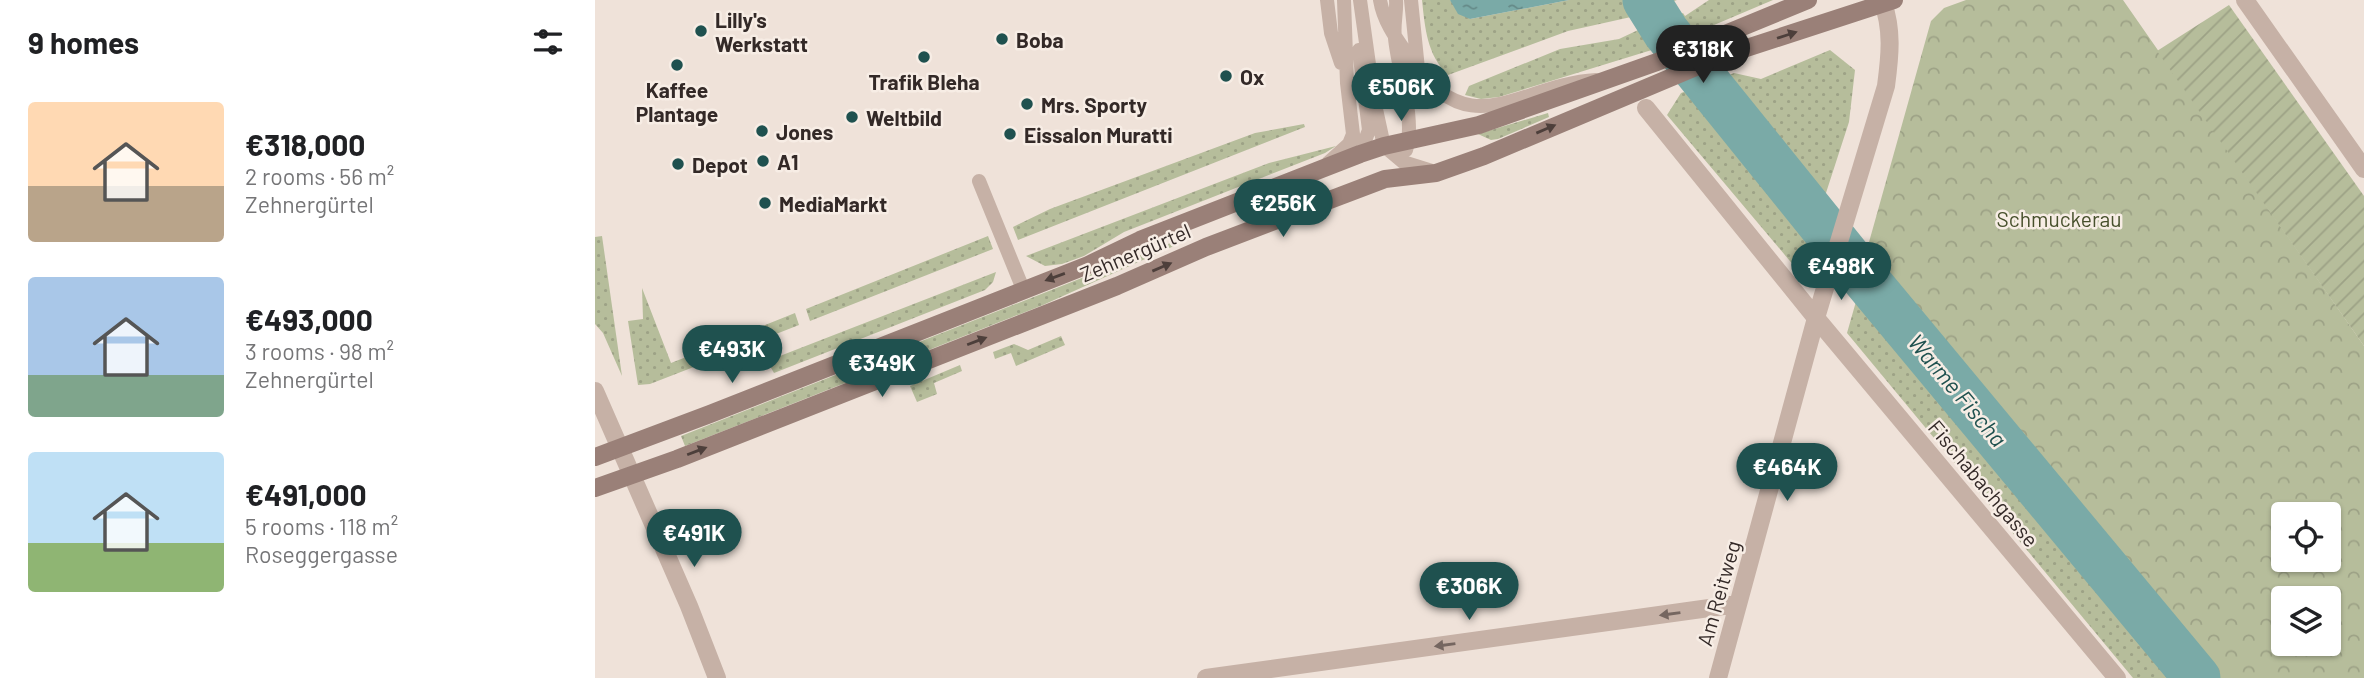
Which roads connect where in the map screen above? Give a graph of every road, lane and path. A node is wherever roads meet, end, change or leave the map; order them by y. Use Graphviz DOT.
graph roads {
  1 [pos="1327,0"];
  2 [pos="1344,0"];
  3 [pos="1360,0"];
  4 [pos="1380,0"];
  5 [pos="1396,0"];
  6 [pos="1411,0"];
  7 [pos="1808,0"];
  8 [pos="2245,0"];
  9 [pos="1887,1"];
  10 [pos="1364,25"];
  11 [pos="1394,35"];
  12 [pos="1419,70"];
  13 [pos="1607,79"];
  14 [pos="1347,83"];
  15 [pos="1646,108"];
  16 [pos="1409,141"];
  17 [pos="1384,146"];
  18 [pos="1360,155"];
  19 [pos="1403,162"];
  20 [pos="2364,169"];
  21 [pos="1318,170"];
  22 [pos="1436,173"];
  23 [pos="1385,179"];
  24 [pos="979,181"];
  25 [pos="1023,289"];
  26 [pos="1816,318"];
  27 [pos="595,391"];
  28 [pos="620,448"];
  29 [pos="595,457"];
  30 [pos="633,474"];
  31 [pos="595,488"];
  32 [pos="1738,604"];
  33 [pos="717,678"];
  34 [pos="1206,678"];
  35 [pos="1718,678"];
  36 [pos="2117,678"];
  1 -- 14 [label="lane"];
  2 -- 14 [label="lane"];
  3 -- 10 [label="lane"];
  4 -- 11 [label="lane"];
  5 -- 11 [label="lane"];
  6 -- 12 [label="lane"];
  7 -- 13 [label="main road, Zehnergürtel"];
  8 -- 20 [label="street"];
  22 -- 9 [label="main road, Zehnergürtel, one-way"];
  9 -- 26 [label="street, Am Reitweg"];
  10 -- 17 [label="lane"];
  10 -- 18 [label="lane"];
  11 -- 12 [label="lane"];
  11 -- 16 [label="lane"];
  12 -- 13 [label="lane"];
  13 -- 16 [label="main road, Zehnergürtel"];
  14 -- 21 [label="lane"];
  15 -- 26 [label="street"];
  16 -- 17 [label="main road, Zehnergürtel"];
  16 -- 19 [label="lane"];
  17 -- 18 [label="main road, Zehnergürtel"];
  17 -- 19 [label="lane"];
  18 -- 21 [label="main road, Zehnergürtel"];
  19 -- 22 [label="lane"];
  19 -- 23 [label="lane"];
  21 -- 25 [label="main road, Zehnergürtel, one-way"];
  22 -- 23 [label="main road, Zehnergürtel"];
  30 -- 23 [label="main road, Zehnergürtel, one-way"];
  24 -- 25 [label="lane"];
  25 -- 28 [label="main road, Zehnergürtel"];
  26 -- 32 [label="street, Am Reitweg"];
  26 -- 36 [label="street, Fischabachgasse"];
  27 -- 28 [label="street"];
  28 -- 29 [label="main road, Zehnergürtel"];
  28 -- 30 [label="street"];
  30 -- 31 [label="main road, Zehnergürtel"];
  30 -- 33 [label="street"];
  32 -- 34 [label="street, one-way"];
  32 -- 35 [label="street, Am Reitweg"];
}
